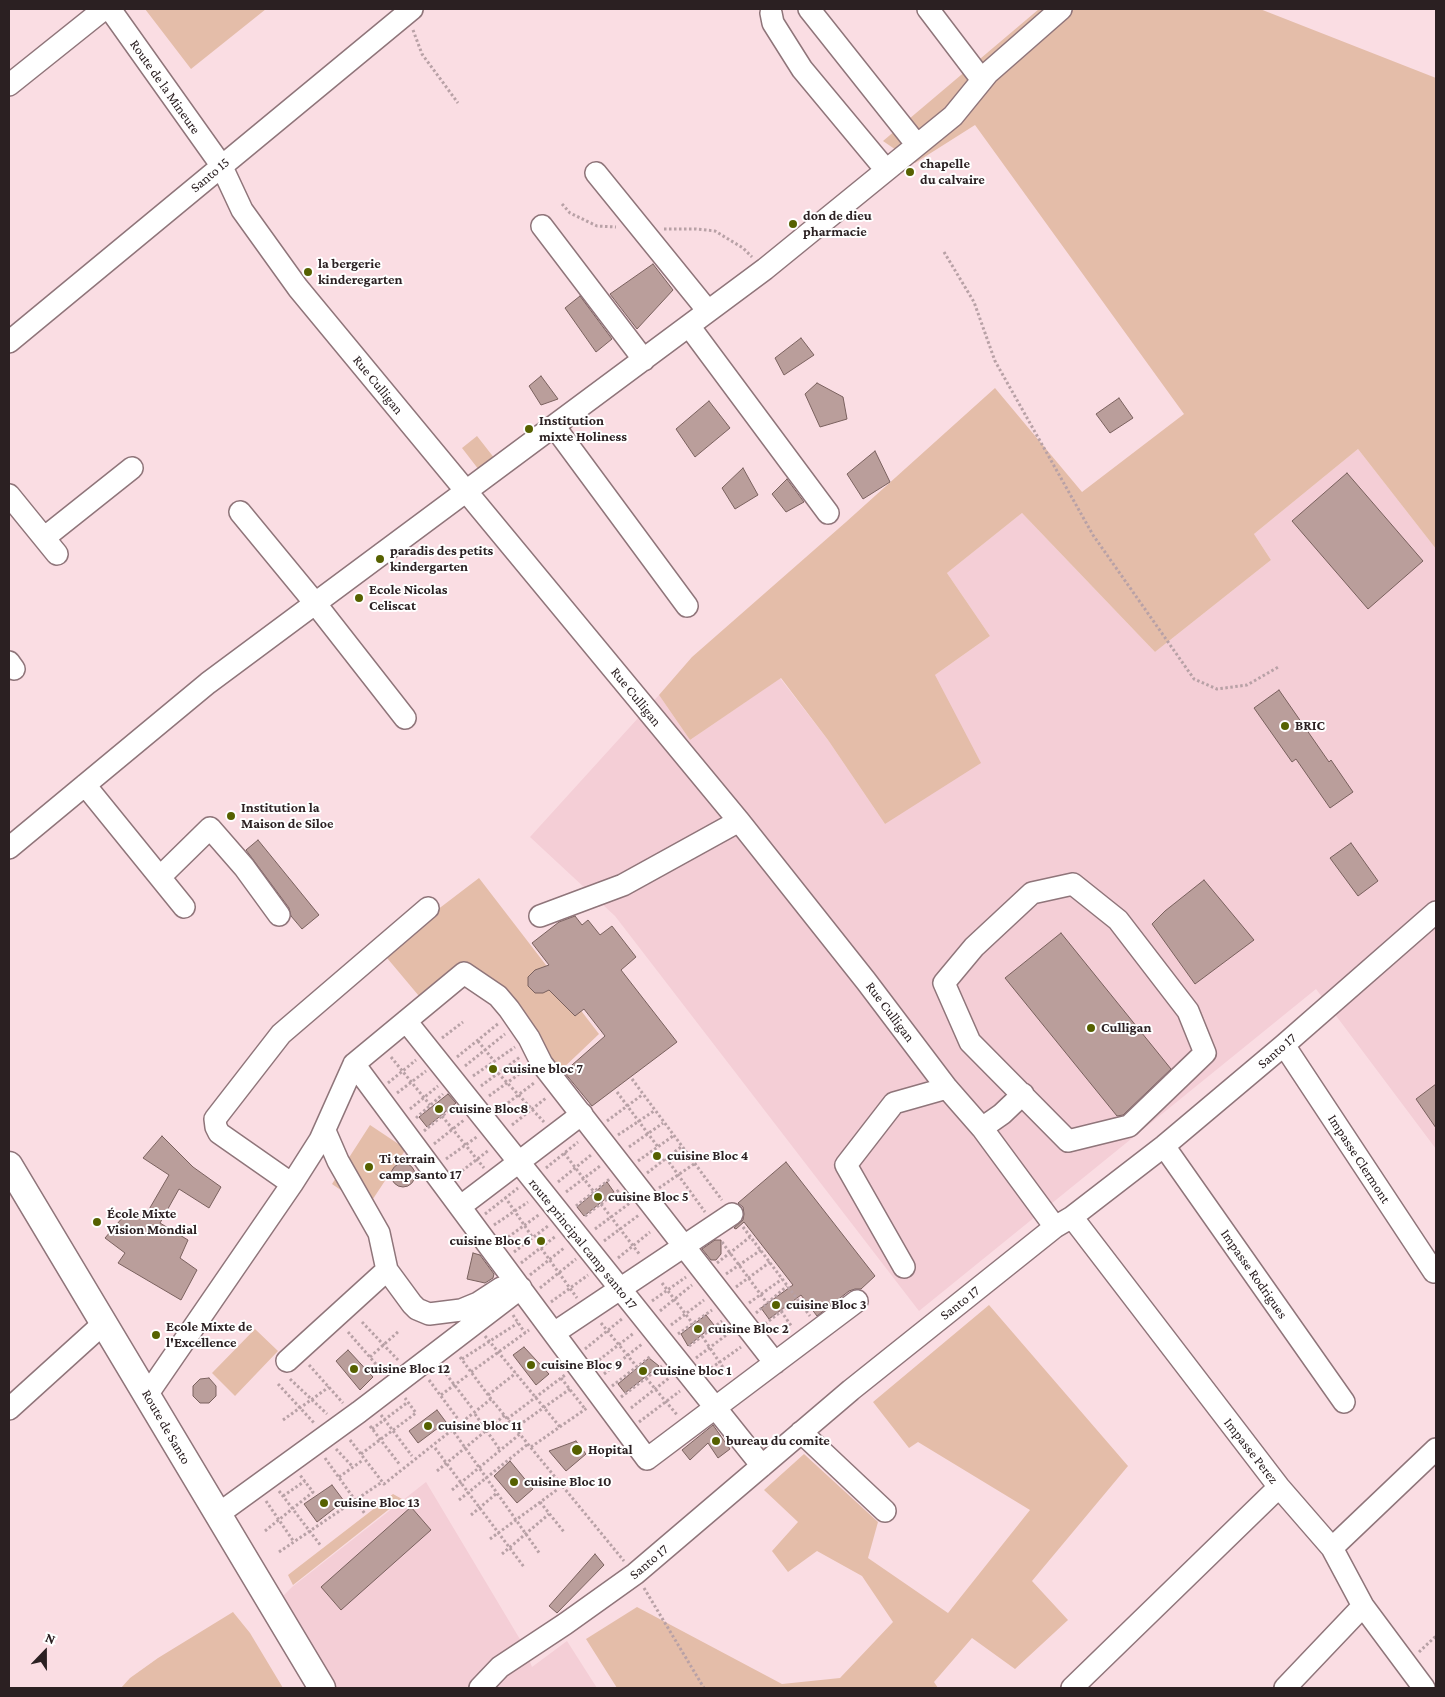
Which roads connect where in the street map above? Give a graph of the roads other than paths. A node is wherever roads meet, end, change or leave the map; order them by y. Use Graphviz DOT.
graph roads {
  1 [pos="104,9"];
  2 [pos="110,9"];
  3 [pos="809,9"];
  4 [pos="928,9"];
  5 [pos="409,11"];
  6 [pos="1050,12"];
  7 [pos="771,13"];
  8 [pos="982,80"];
  9 [pos="9,85"];
  10 [pos="917,145"];
  11 [pos="221,165"];
  12 [pos="886,170"];
  13 [pos="596,174"];
  14 [pos="542,226"];
  15 [pos="708,312"];
  16 [pos="689,326"];
  17 [pos="9,342"];
  18 [pos="644,360"];
  19 [pos="554,426"];
  20 [pos="132,468"];
  21 [pos="465,491"];
  22 [pos="9,495"];
  23 [pos="240,512"];
  24 [pos="828,513"];
  25 [pos="315,603"];
  26 [pos="687,606"];
  27 [pos="404,718"];
  28 [pos="85,785"];
  29 [pos="739,821"];
  30 [pos="9,848"];
  31 [pos="160,877"];
  32 [pos="184,907"];
  33 [pos="428,908"];
  34 [pos="1436,912"];
  35 [pos="279,915"];
  36 [pos="540,916"];
  37 [pos="406,1021"];
  38 [pos="1284,1045"];
  39 [pos="354,1064"];
  40 [pos="947,1088"];
  41 [pos="1023,1094"];
  42 [pos="982,1128"];
  43 [pos="324,1134"];
  44 [pos="1164,1146"];
  45 [pos="619,1162"];
  46 [pos="9,1165"];
  47 [pos="292,1184"];
  48 [pos="732,1214"];
  49 [pos="563,1218"];
  50 [pos="1063,1222"];
  51 [pos="684,1246"];
  52 [pos="904,1267"];
  53 [pos="387,1270"];
  54 [pos="1434,1272"];
  55 [pos="510,1274"];
  56 [pos="619,1289"];
  57 [pos="857,1301"];
  58 [pos="104,1323"];
  59 [pos="775,1363"];
  60 [pos="294,1366"];
  61 [pos="148,1395"];
  62 [pos="1344,1402"];
  63 [pos="715,1408"];
  64 [pos="9,1409"];
  65 [pos="801,1432"];
  66 [pos="1436,1449"];
  67 [pos="762,1466"];
  68 [pos="1279,1487"];
  69 [pos="885,1512"];
  70 [pos="218,1515"];
  71 [pos="1332,1548"];
  72 [pos="1363,1606"];
  73 [pos="322,1688"];
  74 [pos="480,1688"];
  75 [pos="1072,1688"];
  76 [pos="1285,1688"];
  77 [pos="1424,1688"];
  1 -- 9 [label="street"];
  2 -- 11 [label="street, Route de la Mineure"];
  3 -- 10 [label="street"];
  4 -- 8 [label="street"];
  5 -- 11 [label="street, Santo 15"];
  6 -- 8 [label="street"];
  7 -- 12 [label="street"];
  8 -- 10 [label="street"];
  10 -- 12 [label="street"];
  11 -- 17 [label="street, Santo 15"];
  11 -- 21 [label="street, Rue Culligan"];
  12 -- 15 [label="street"];
  13 -- 15 [label="street"];
  14 -- 18 [label="street"];
  15 -- 16 [label="street"];
  16 -- 18 [label="street"];
  16 -- 24 [label="street"];
  18 -- 19 [label="street"];
  19 -- 21 [label="street"];
  19 -- 26 [label="street"];
  20 -- 22 [label="street"];
  21 -- 25 [label="street"];
  21 -- 29 [label="street, Rue Culligan"];
  23 -- 25 [label="street"];
  25 -- 27 [label="street"];
  25 -- 28 [label="street"];
  28 -- 30 [label="street"];
  28 -- 31 [label="street"];
  29 -- 36 [label="street"];
  29 -- 40 [label="street, Rue Culligan"];
  31 -- 32 [label="street"];
  31 -- 35 [label="street"];
  33 -- 47 [label="street"];
  34 -- 38 [label="street, Santo 17"];
  37 -- 39 [label="street"];
  37 -- 45 [label="street"];
  37 -- 49 [label="street, route principal camp santo 17"];
  38 -- 44 [label="street, Santo 17"];
  38 -- 54 [label="street, Impasse Clermont"];
  39 -- 43 [label="street"];
  39 -- 55 [label="street"];
  40 -- 42 [label="street, Rue Culligan"];
  40 -- 52 [label="street"];
  41 -- 41 [label="street"];
  41 -- 42 [label="street"];
  42 -- 50 [label="street, Rue Culligan"];
  43 -- 47 [label="street"];
  43 -- 53 [label="street"];
  44 -- 50 [label="street, Santo 17"];
  44 -- 62 [label="street, Impasse Rodrigues"];
  45 -- 49 [label="street"];
  45 -- 51 [label="street"];
  46 -- 58 [label="main road, Route de Santo"];
  47 -- 61 [label="street"];
  48 -- 51 [label="street"];
  49 -- 55 [label="street"];
  49 -- 56 [label="street, route principal camp santo 17"];
  50 -- 65 [label="street, Santo 17"];
  50 -- 68 [label="street, Impasse Perez"];
  51 -- 56 [label="street"];
  51 -- 59 [label="street"];
  53 -- 55 [label="street"];
  53 -- 60 [label="street"];
  55 -- 56 [label="street"];
  55 -- 63 [label="street"];
  55 -- 70 [label="street"];
  56 -- 63 [label="street, route principal camp santo 17"];
  57 -- 59 [label="street"];
  58 -- 61 [label="main road, Route de Santo"];
  58 -- 64 [label="street"];
  59 -- 63 [label="street"];
  61 -- 70 [label="main road, Route de Santo"];
  63 -- 67 [label="street, route principal camp santo 17"];
  65 -- 67 [label="street, Santo 17"];
  65 -- 69 [label="street"];
  66 -- 71 [label="street"];
  67 -- 74 [label="street, Santo 17"];
  68 -- 71 [label="street, Impasse Perez"];
  68 -- 75 [label="street"];
  70 -- 73 [label="main road, Route de Santo"];
  71 -- 72 [label="street, Impasse Perez"];
  72 -- 76 [label="street"];
  72 -- 77 [label="street, Impasse Perez"];
}
